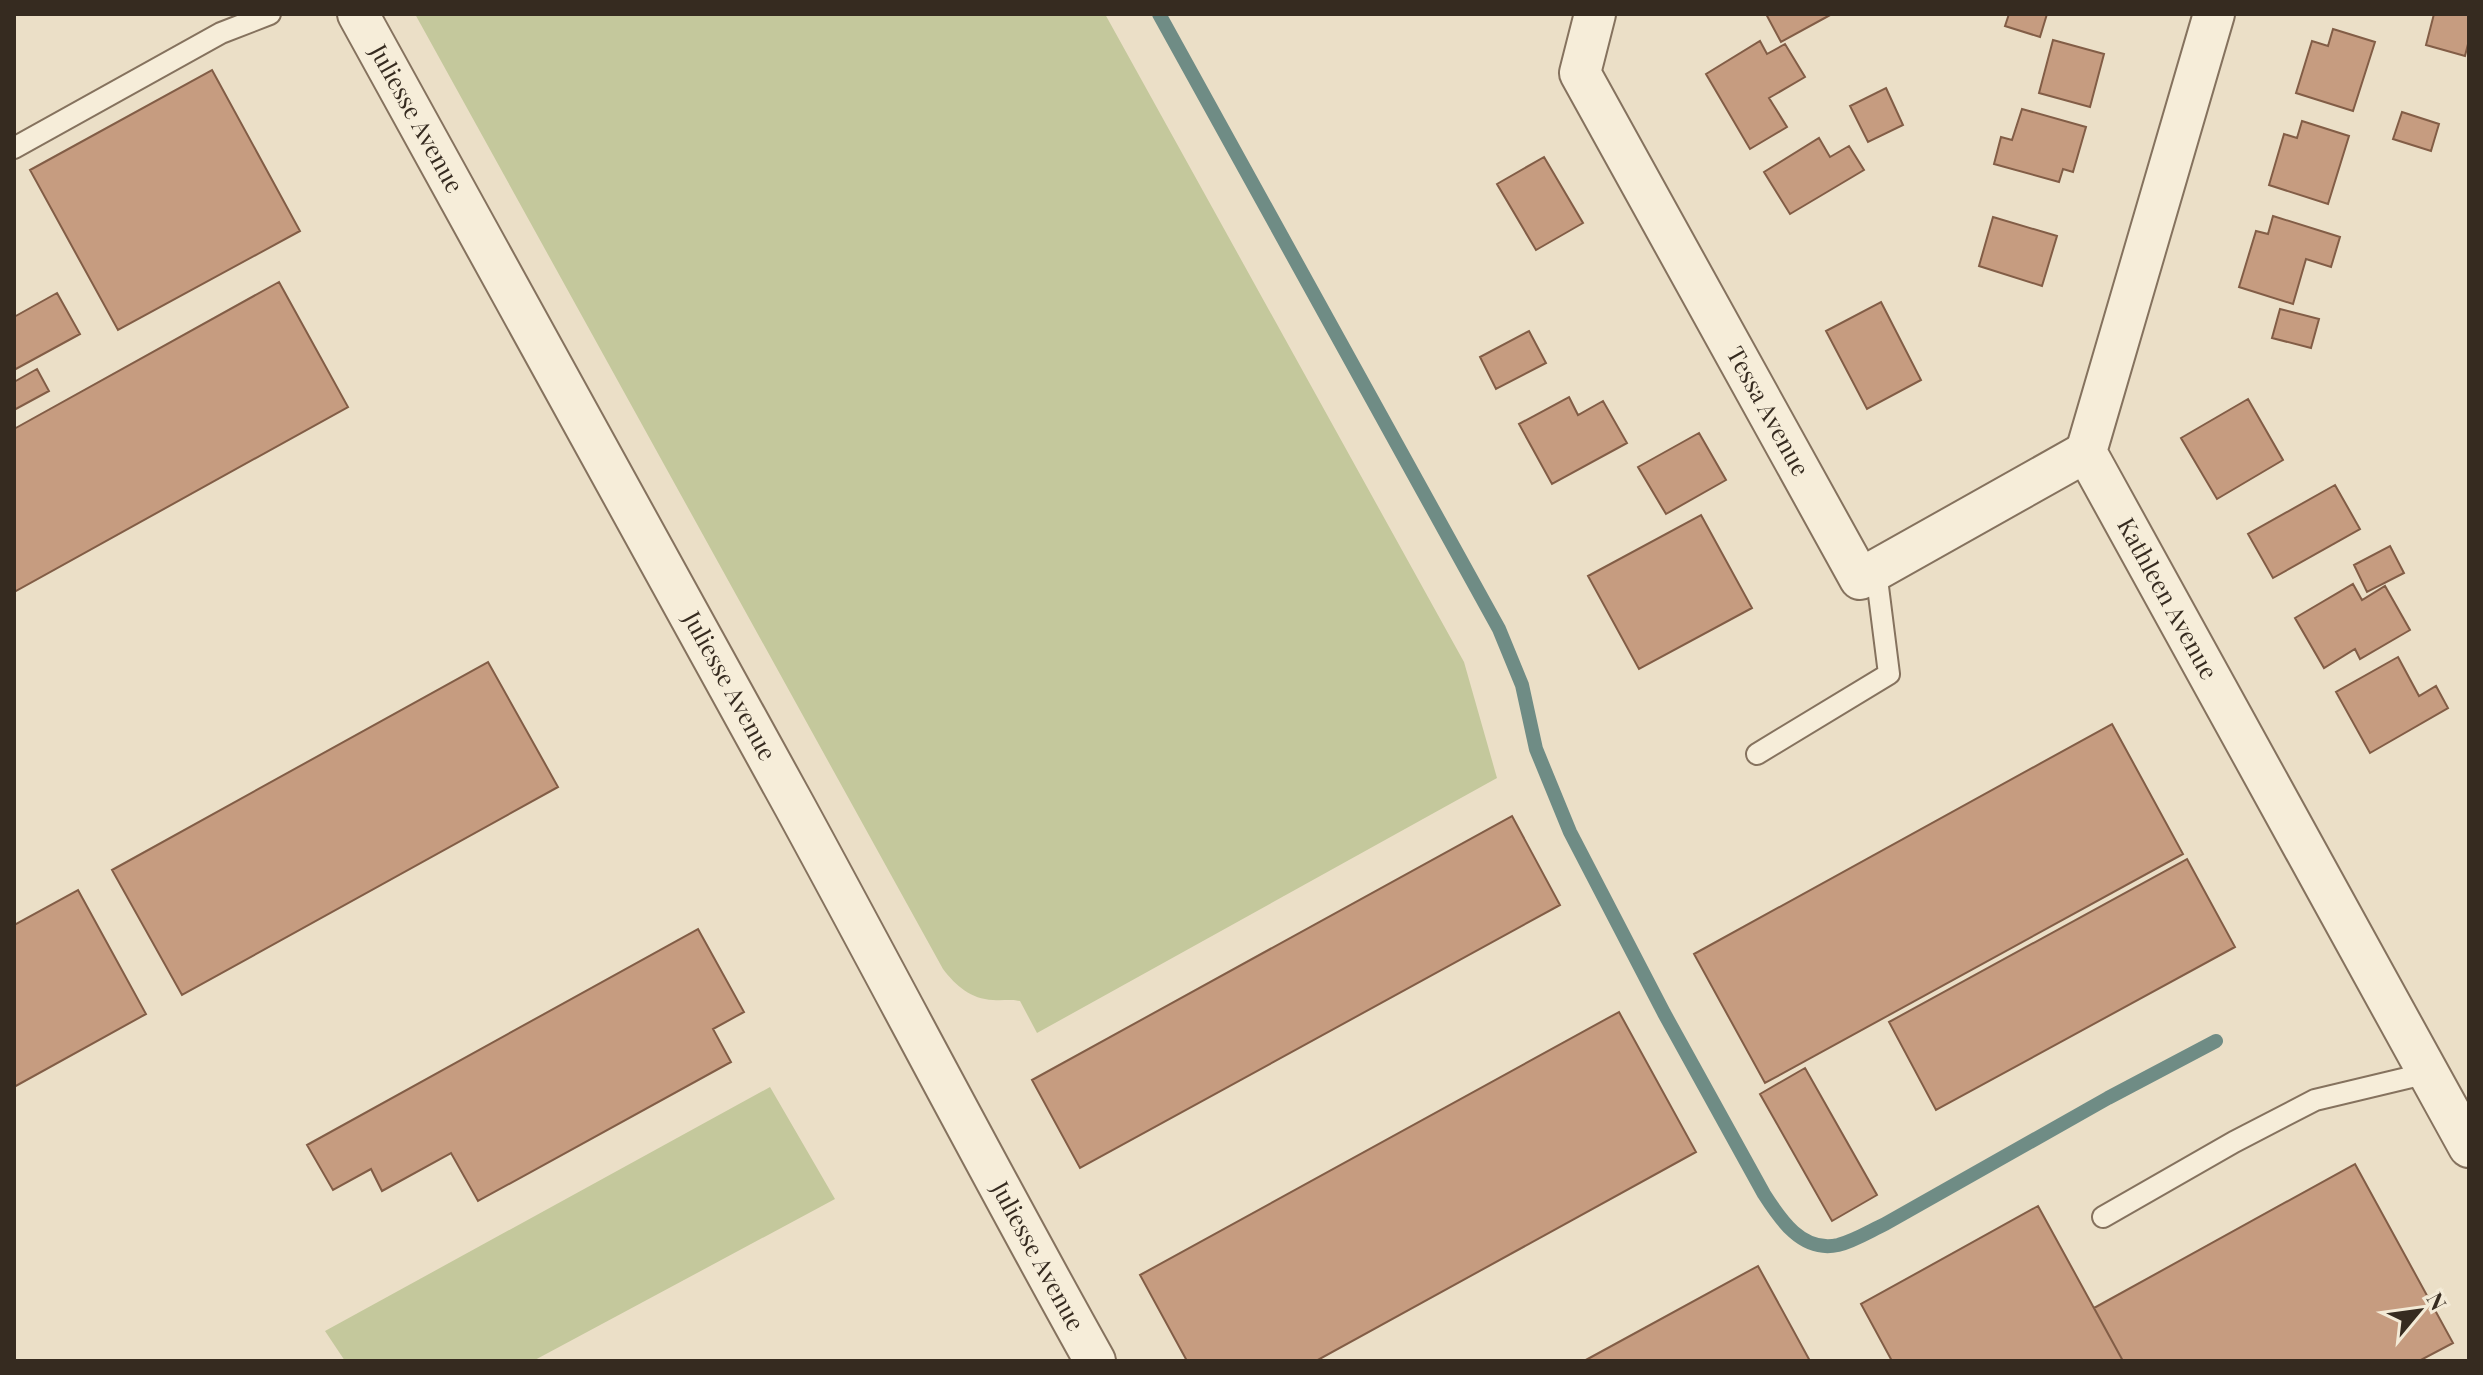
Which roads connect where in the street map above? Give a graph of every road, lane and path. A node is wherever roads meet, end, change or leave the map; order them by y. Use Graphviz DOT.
graph roads {
  1 [pos="270,14"];
  2 [pos="358,14"];
  3 [pos="1595,14"];
  4 [pos="2214,14"];
  5 [pos="14,148"];
  6 [pos="2086,452"];
  7 [pos="1876,571"];
  8 [pos="1757,754"];
  9 [pos="2428,1073"];
  10 [pos="2469,1147"];
  11 [pos="2103,1217"];
  12 [pos="1095,1361"];
  1 -- 5 [label="lane"];
  2 -- 12 [label="street, Juliesse Avenue"];
  3 -- 7 [label="street, Tessa Avenue"];
  4 -- 6 [label="street"];
  6 -- 7 [label="street"];
  6 -- 9 [label="street, Kathleen Avenue"];
  7 -- 8 [label="lane"];
  9 -- 10 [label="street, Kathleen Avenue"];
  9 -- 11 [label="lane"];
}
